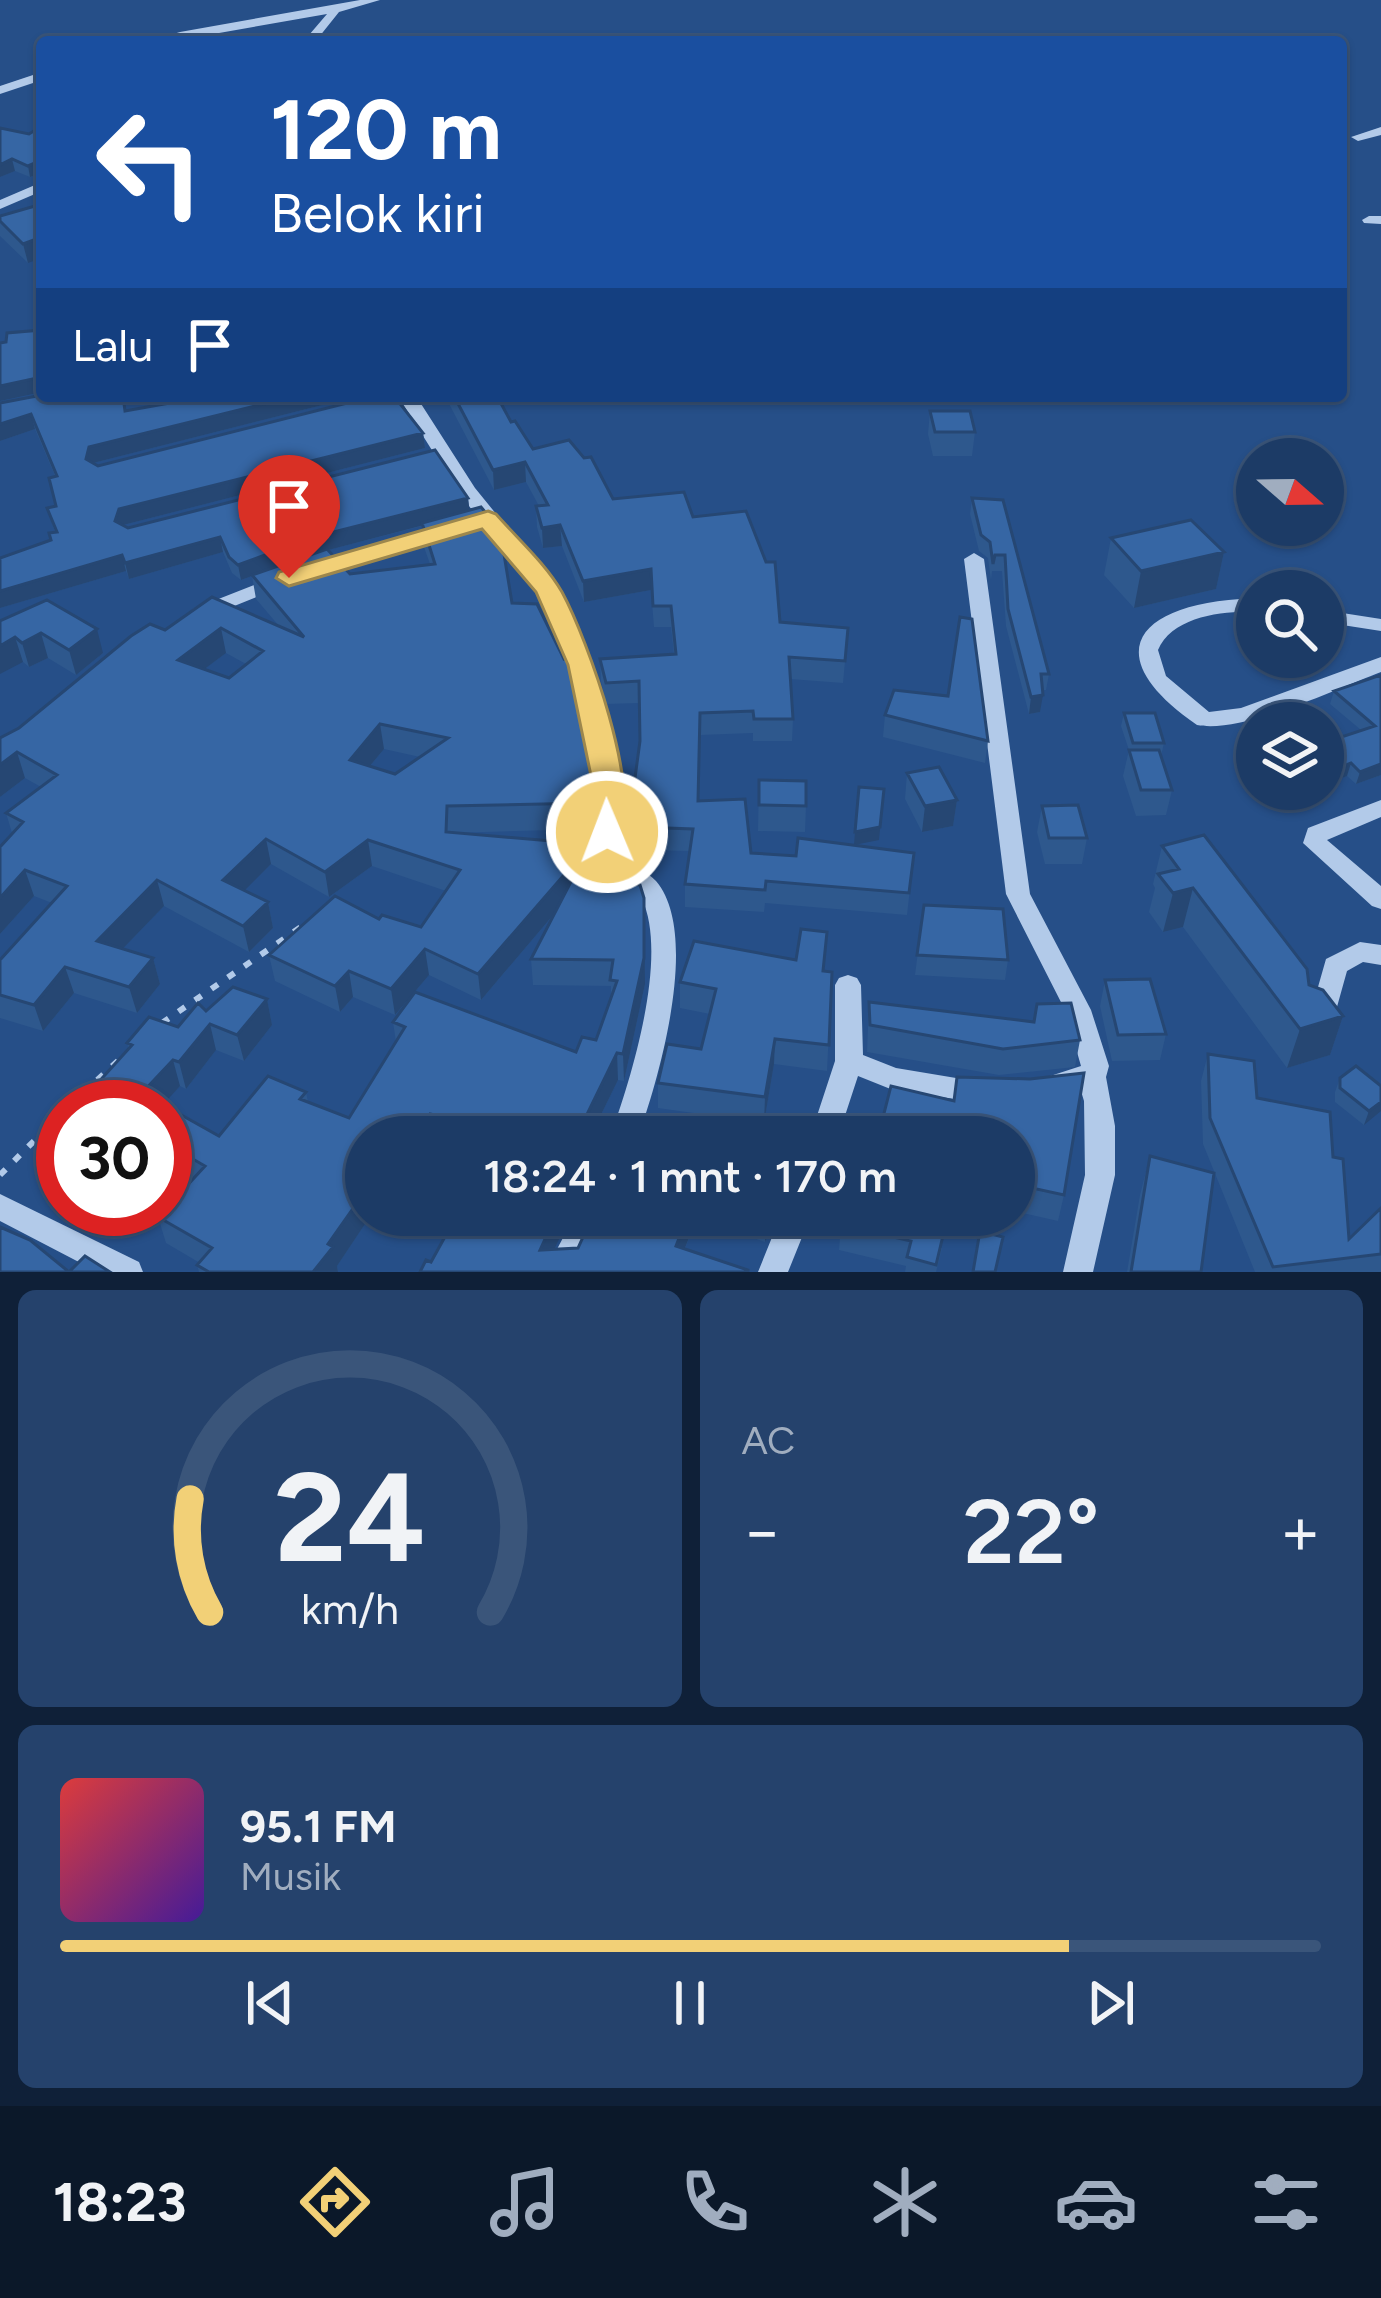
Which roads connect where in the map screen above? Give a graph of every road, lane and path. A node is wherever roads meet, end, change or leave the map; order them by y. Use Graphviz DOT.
graph roads {
  1 [pos="374,0"];
  2 [pos="334,13"];
  3 [pos="177,36"];
  4 [pos="314,36"];
  5 [pos="36,78"];
  6 [pos="0,90"];
  7 [pos="1381,131"];
  8 [pos="1358,137"];
  9 [pos="36,189"];
  10 [pos="0,205"];
  11 [pos="409,402"];
  12 [pos="488,519"];
  13 [pos="974,560"];
  14 [pos="1236,605"];
  15 [pos="1344,619"];
  16 [pos="176,625"];
  17 [pos="1381,625"];
  18 [pos="1381,664"];
  19 [pos="1343,678"];
  20 [pos="1344,678"];
  21 [pos="1381,808"];
  22 [pos="1381,900"];
  23 [pos="306,924"];
  24 [pos="1381,955"];
  25 [pos="848,985"];
  26 [pos="1309,1015"];
  27 [pos="151,1032"];
  28 [pos="134,1047"];
  29 [pos="849,1060"];
  30 [pos="1092,1077"];
  31 [pos="98,1080"];
  32 [pos="630,1116"];
  33 [pos="831,1116"];
  34 [pos="36,1140"];
  35 [pos="0,1175"];
  36 [pos="0,1207"];
  37 [pos="579,1236"];
  38 [pos="788,1236"];
  39 [pos="128,1272"];
  40 [pos="560,1272"];
  41 [pos="773,1272"];
  42 [pos="1078,1272"];
  1 -- 2 [label="street"];
  2 -- 3 [label="street"];
  2 -- 4 [label="street"];
  5 -- 6 [label="street"];
  7 -- 8 [label="street"];
  9 -- 10 [label="street"];
  11 -- 12 [label="street"];
  12 -- 16 [label="street"];
  12 -- 32 [label="street"];
  13 -- 30 [label="street"];
  14 -- 19 [label="street"];
  15 -- 17 [label="street"];
  18 -- 20 [label="street"];
  21 -- 22 [label="street"];
  23 -- 27 [label="path"];
  24 -- 26 [label="street"];
  25 -- 29 [label="street"];
  28 -- 31 [label="path"];
  29 -- 30 [label="street"];
  29 -- 33 [label="street"];
  30 -- 42 [label="street"];
  34 -- 35 [label="path"];
  36 -- 39 [label="street"];
  37 -- 40 [label="street"];
  38 -- 41 [label="street"];
}
